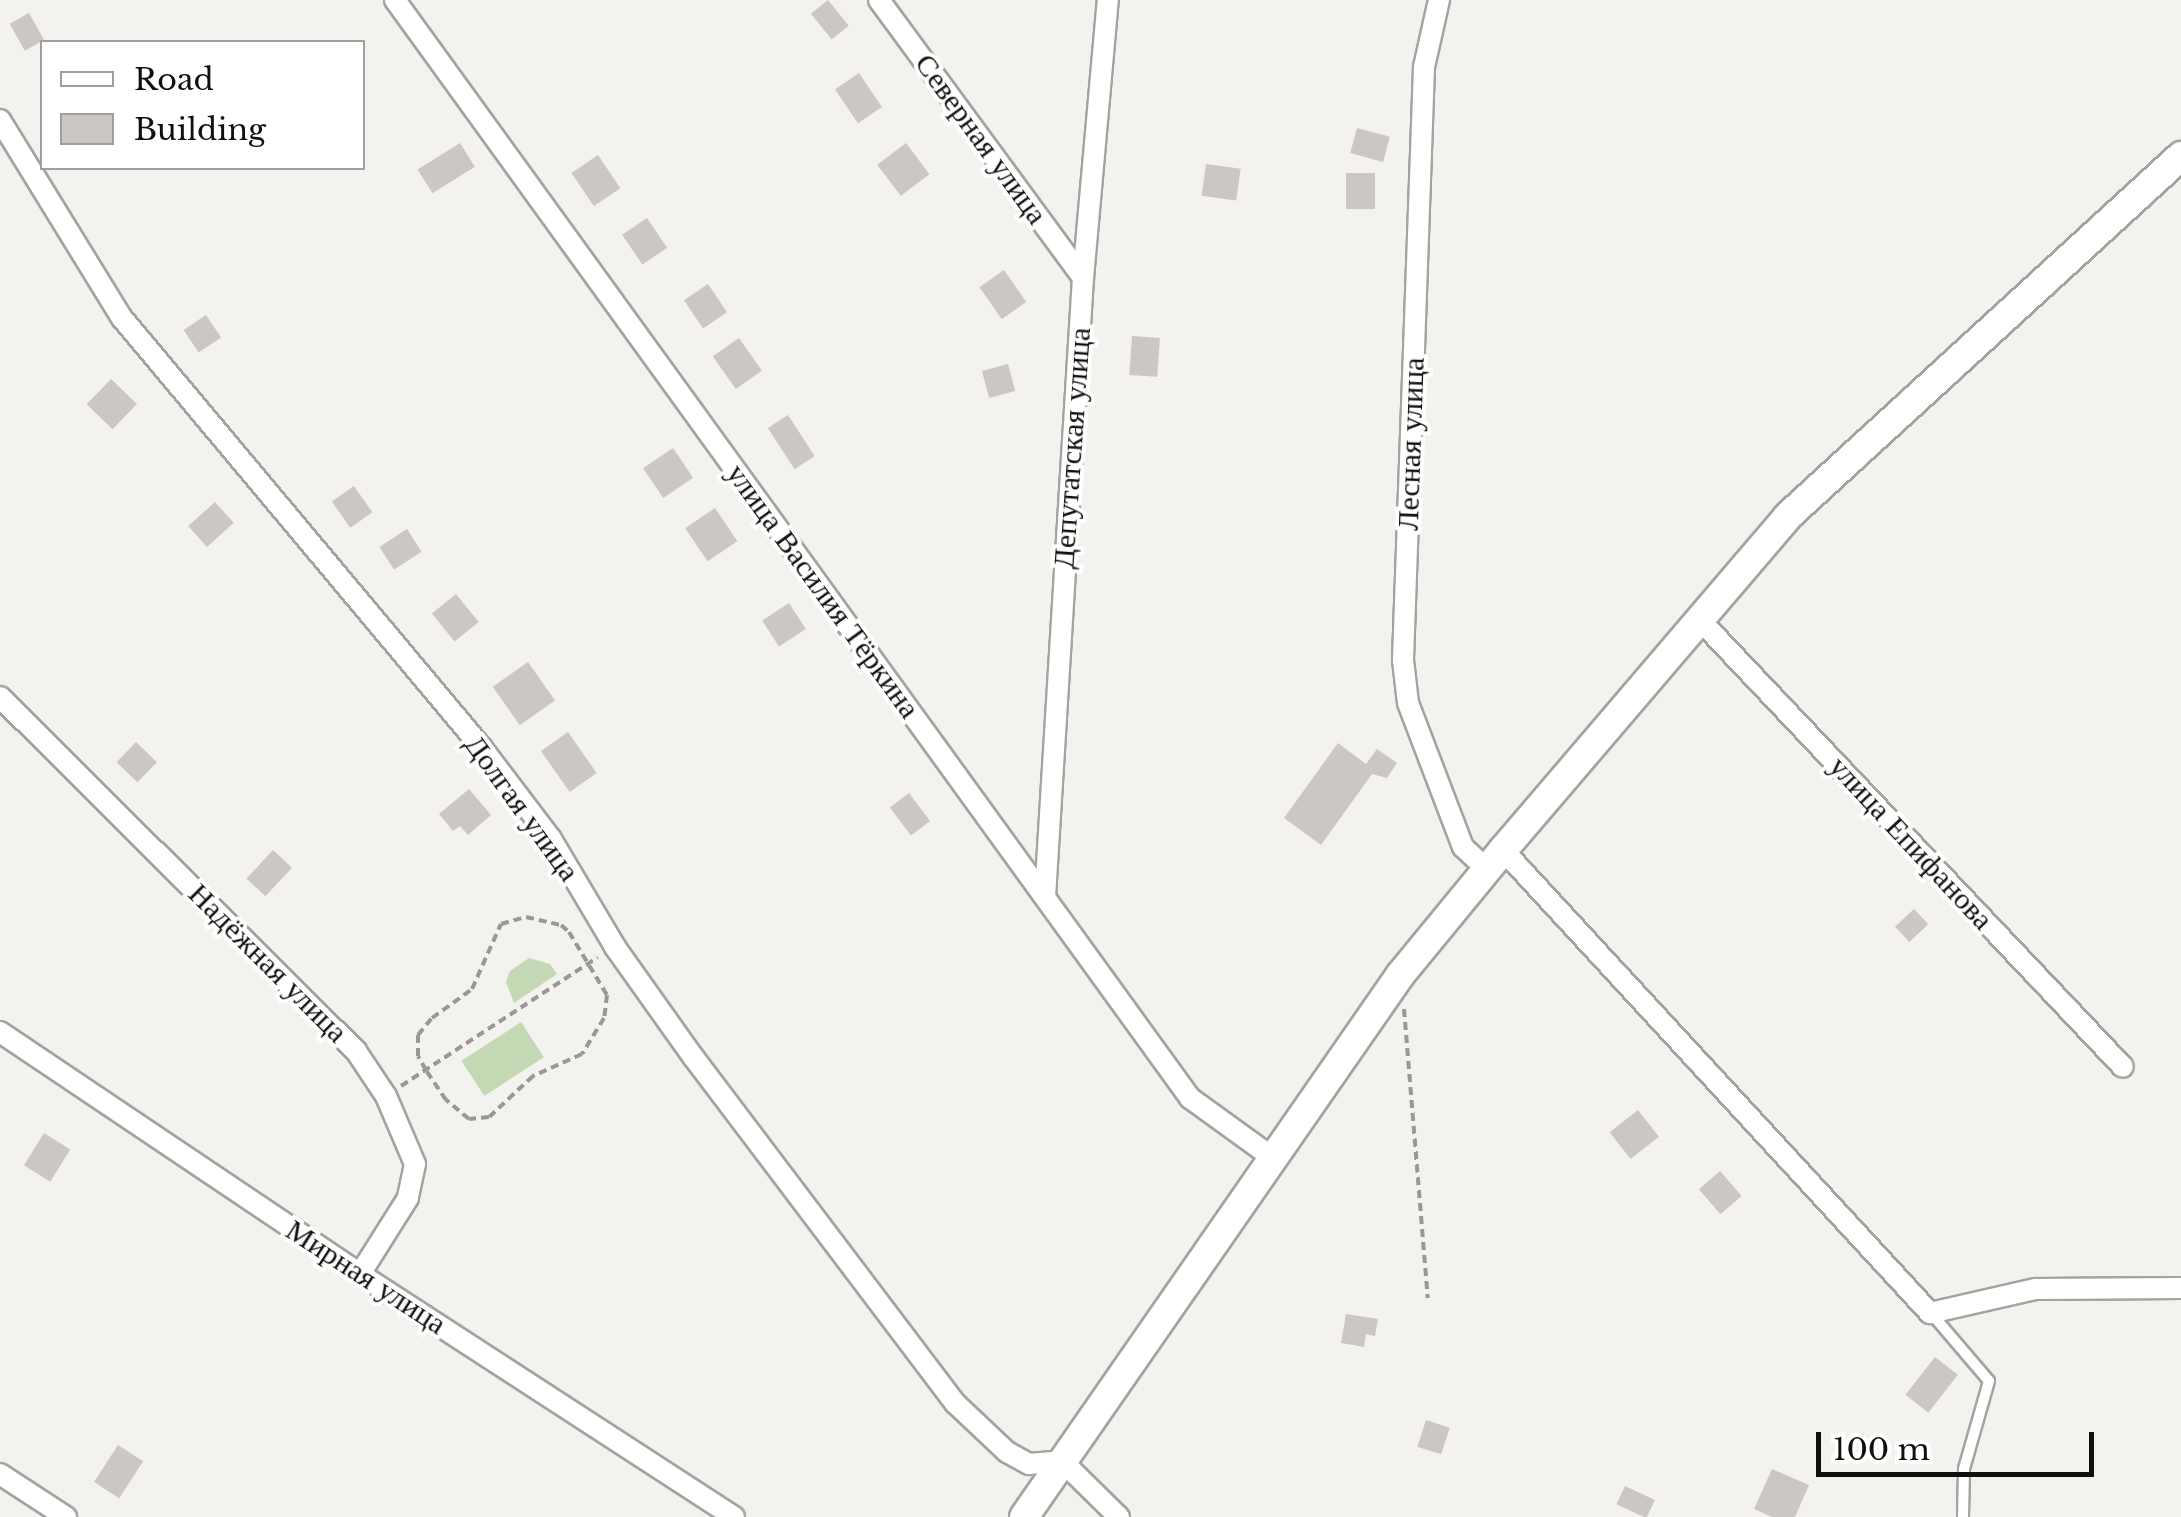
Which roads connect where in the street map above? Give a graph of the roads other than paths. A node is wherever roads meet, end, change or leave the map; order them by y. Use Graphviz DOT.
graph roads {
  1 [pos="395,0"];
  2 [pos="879,0"];
  3 [pos="1108,0"];
  4 [pos="1439,0"];
  5 [pos="0,120"];
  6 [pos="2181,156"];
  7 [pos="1083,278"];
  8 [pos="1700,620"];
  9 [pos="0,697"];
  10 [pos="1495,859"];
  11 [pos="1044,897"];
  12 [pos="0,1032"];
  13 [pos="2123,1067"];
  14 [pos="1274,1158"];
  15 [pos="360,1274"];
  16 [pos="2181,1288"];
  17 [pos="1930,1313"];
  18 [pos="1062,1461"];
  19 [pos="0,1474"];
  20 [pos="66,1517"];
  21 [pos="734,1517"];
  22 [pos="1024,1517"];
  23 [pos="1119,1517"];
  24 [pos="1963,1517"];
  1 -- 11 [label="street, улица Василия Тёркина"];
  2 -- 7 [label="street, Северная улица"];
  3 -- 7 [label="street, Депутатская улица"];
  4 -- 10 [label="street, Лесная улица"];
  5 -- 18 [label="street, Долгая улица"];
  6 -- 8 [label="street"];
  7 -- 11 [label="street, Депутатская улица"];
  8 -- 10 [label="street"];
  8 -- 13 [label="street, улица Епифанова"];
  9 -- 15 [label="street, Надёжная улица"];
  10 -- 14 [label="street"];
  10 -- 17 [label="street, Лесная улица"];
  11 -- 14 [label="street, улица Василия Тёркина"];
  12 -- 15 [label="street, Мирная улица"];
  14 -- 18 [label="street"];
  15 -- 21 [label="street, Мирная улица"];
  16 -- 17 [label="street"];
  17 -- 24 [label="lane"];
  18 -- 22 [label="street"];
  18 -- 23 [label="street"];
  19 -- 20 [label="street"];
}
